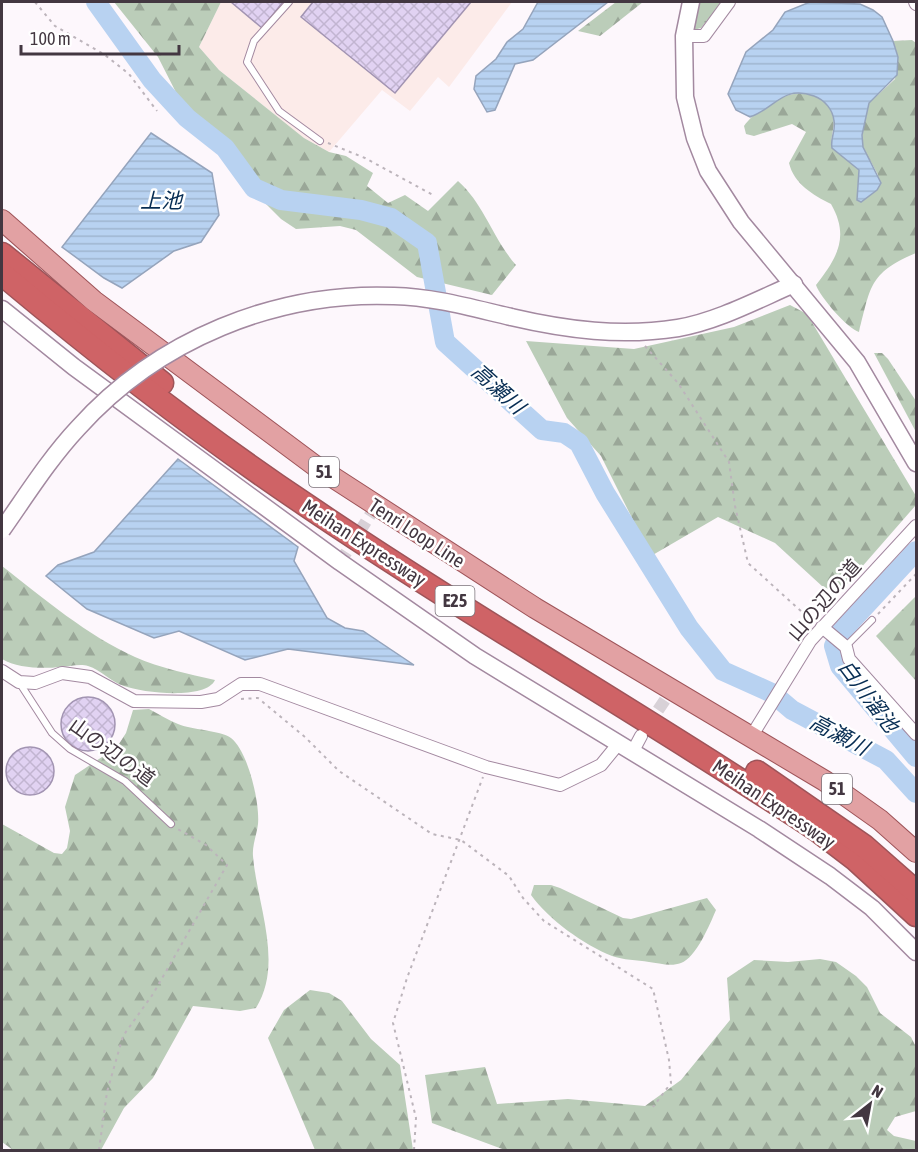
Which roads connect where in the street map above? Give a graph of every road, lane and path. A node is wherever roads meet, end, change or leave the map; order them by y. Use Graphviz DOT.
graph roads {
  1 [pos="35,2"];
  2 [pos="289,2"];
  3 [pos="691,2"];
  4 [pos="729,2"];
  5 [pos="684,36"];
  6 [pos="157,111"];
  7 [pos="320,141"];
  8 [pos="433,195"];
  9 [pos="2,220"];
  10 [pos="2,254"];
  11 [pos="2,274"];
  12 [pos="794,284"];
  13 [pos="2,309"];
  14 [pos="633,333"];
  15 [pos="916,463"];
  16 [pos="916,526"];
  17 [pos="2,530"];
  18 [pos="916,574"];
  19 [pos="872,620"];
  20 [pos="822,627"];
  21 [pos="846,647"];
  22 [pos="2,671"];
  23 [pos="19,682"];
  24 [pos="218,699"];
  25 [pos="916,734"];
  26 [pos="641,736"];
  27 [pos="751,737"];
  28 [pos="626,747"];
  29 [pos="486,767"];
  30 [pos="171,824"];
  31 [pos="461,840"];
  32 [pos="916,852"];
  33 [pos="855,859"];
  34 [pos="916,892"];
  35 [pos="916,915"];
  36 [pos="916,924"];
  37 [pos="916,952"];
  38 [pos="653,1107"];
  39 [pos="99,1150"];
  40 [pos="414,1150"];
  1 -- 6 [label="path"];
  2 -- 7 [label="lane"];
  3 -- 5 [label="street"];
  4 -- 5 [label="street"];
  5 -- 12 [label="street"];
  7 -- 8 [label="path"];
  9 -- 27 [label="main road, Tenri Loop Line / 51"];
  10 -- 34 [label="highway, Meihan Expressway / E25"];
  11 -- 33 [label="highway, Meihan Expressway / E25"];
  12 -- 14 [label="street"];
  12 -- 15 [label="street"];
  13 -- 28 [label="street"];
  14 -- 17 [label="street, bridge"];
  14 -- 20 [label="path"];
  16 -- 20 [label="street, 山の辺の道"];
  18 -- 19 [label="path"];
  19 -- 21 [label="lane"];
  20 -- 21 [label="street"];
  20 -- 27 [label="street, 山の辺の道"];
  21 -- 25 [label="street"];
  22 -- 23 [label="street"];
  23 -- 24 [label="street"];
  23 -- 30 [label="lane, 山の辺の道"];
  24 -- 29 [label="street"];
  24 -- 31 [label="path"];
  26 -- 28 [label="street"];
  27 -- 32 [label="main road, Tenri Loop Line / 51"];
  28 -- 29 [label="street"];
  28 -- 37 [label="street"];
  29 -- 31 [label="path"];
  30 -- 39 [label="path"];
  31 -- 38 [label="path"];
  31 -- 40 [label="path"];
  33 -- 35 [label="highway, Meihan Expressway / E25"];
  33 -- 36 [label="highway"];
}
